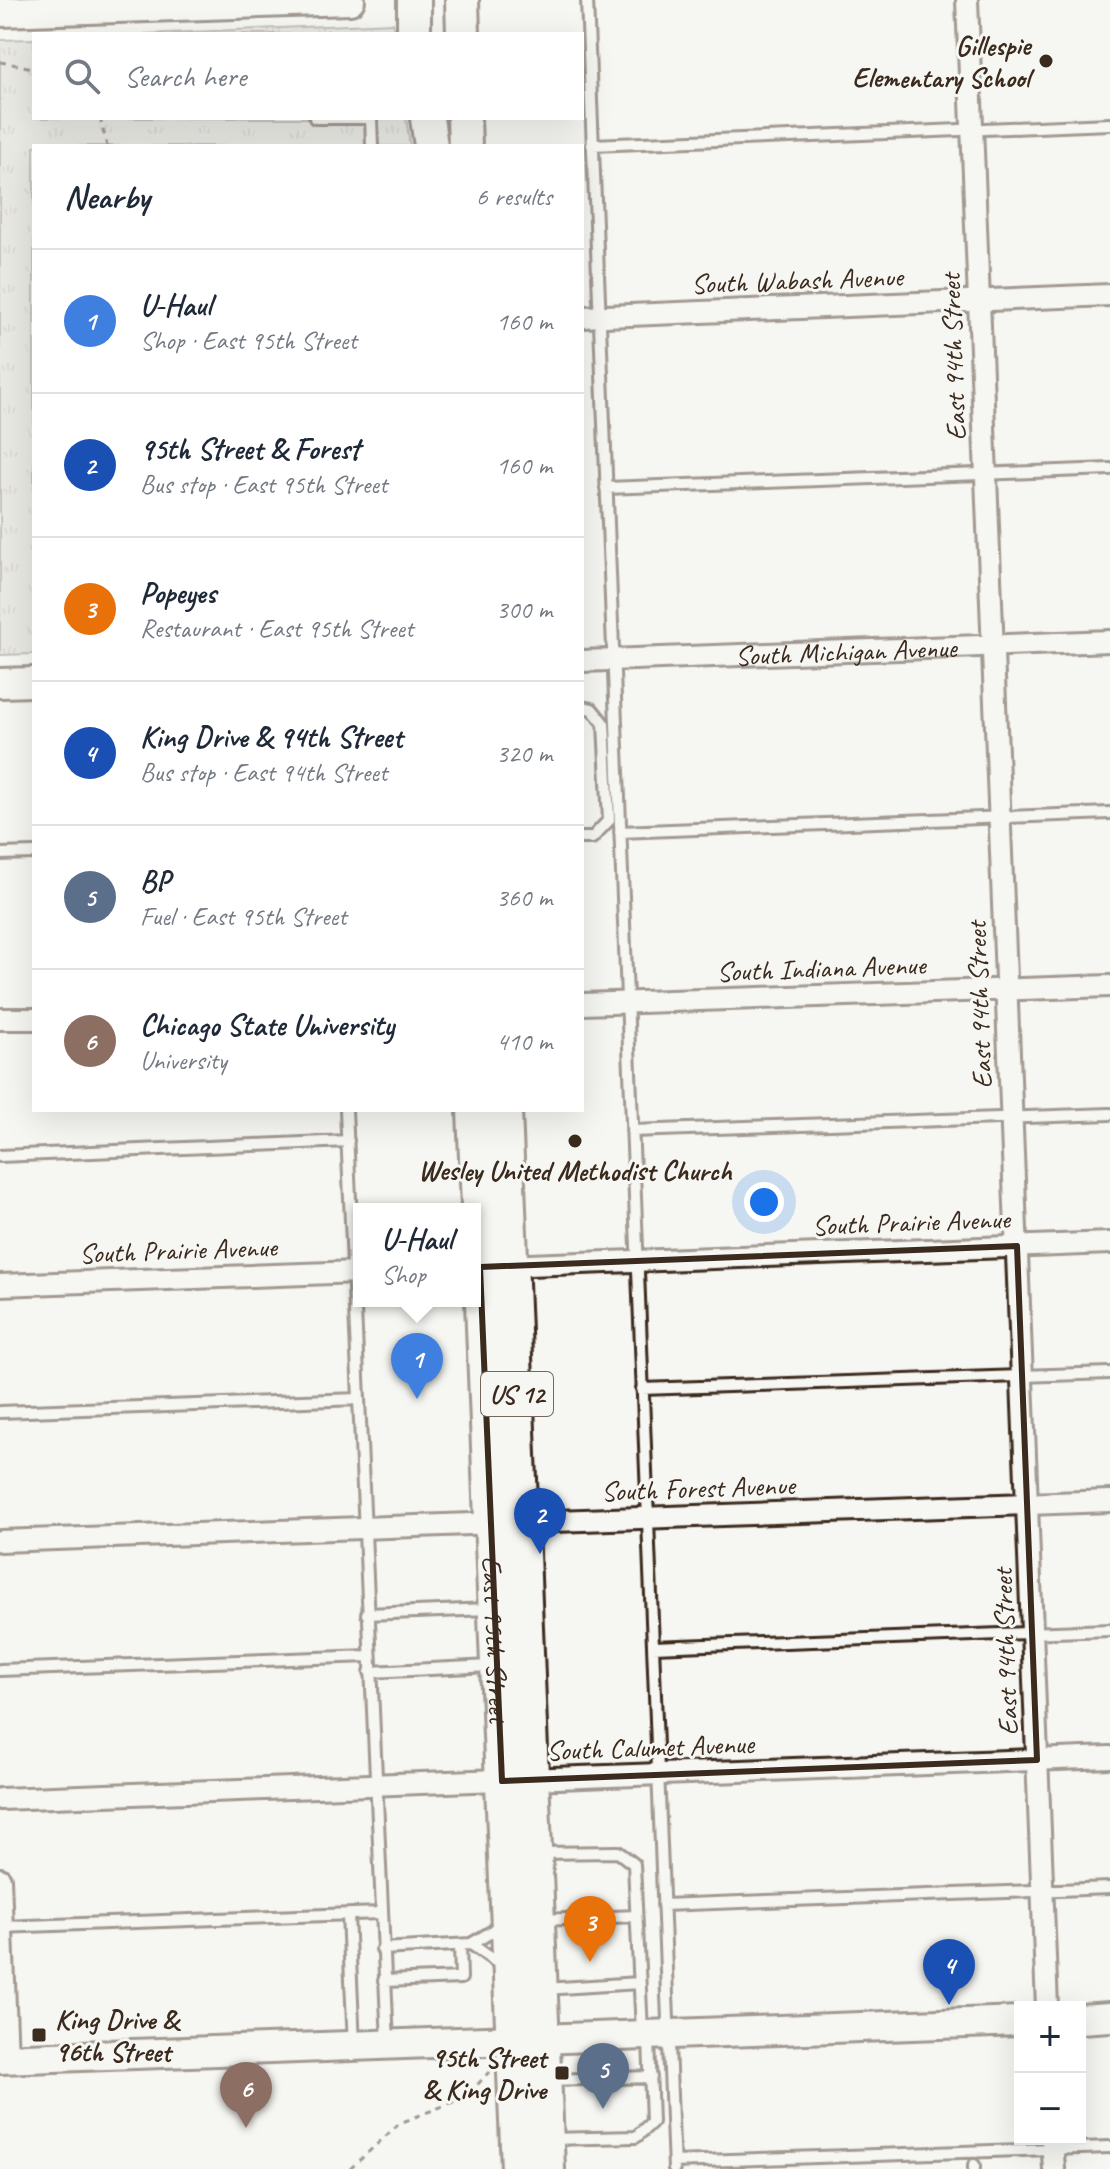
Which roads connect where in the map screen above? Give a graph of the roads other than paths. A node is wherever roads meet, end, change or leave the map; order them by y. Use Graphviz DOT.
graph roads {
  1 [pos="350,0"];
  2 [pos="414,0"];
  3 [pos="462,0"];
  4 [pos="587,0"];
  5 [pos="967,0"];
  6 [pos="0,12"];
  7 [pos="414,32"];
  8 [pos="463,32"];
  9 [pos="371,120"];
  10 [pos="427,120"];
  11 [pos="464,120"];
  12 [pos="1110,124"];
  13 [pos="972,130"];
  14 [pos="372,144"];
  15 [pos="431,144"];
  16 [pos="465,144"];
  17 [pos="592,145"];
  18 [pos="1110,295"];
  19 [pos="979,300"];
  20 [pos="591,317"];
  21 [pos="1110,469"];
  22 [pos="986,474"];
  23 [pos="606,488"];
  24 [pos="1110,641"];
  25 [pos="993,645"];
  26 [pos="613,660"];
  27 [pos="584,661"];
  28 [pos="32,682"];
  29 [pos="0,683"];
  30 [pos="584,707"];
  31 [pos="1110,813"];
  32 [pos="1000,817"];
  33 [pos="620,832"];
  34 [pos="584,838"];
  35 [pos="32,853"];
  36 [pos="0,854"];
  37 [pos="1110,986"];
  38 [pos="1007,990"];
  39 [pos="627,1003"];
  40 [pos="584,1004"];
  41 [pos="0,1019"];
  42 [pos="32,1019"];
  43 [pos="346,1112"];
  44 [pos="474,1112"];
  45 [pos="505,1112"];
  46 [pos="1110,1114"];
  47 [pos="1012,1117"];
  48 [pos="632,1131"];
  49 [pos="348,1141"];
  50 [pos="0,1156"];
  51 [pos="353,1223"];
  52 [pos="1110,1243"];
  53 [pos="1017,1246"];
  54 [pos="637,1261"];
  55 [pos="489,1267"];
  56 [pos="353,1272"];
  57 [pos="0,1285"];
  58 [pos="357,1307"];
  59 [pos="1110,1373"];
  60 [pos="1022,1376"];
  61 [pos="642,1389"];
  62 [pos="359,1399"];
  63 [pos="0,1412"];
  64 [pos="1110,1501"];
  65 [pos="1027,1504"];
  66 [pos="648,1518"];
  67 [pos="507,1523"];
  68 [pos="364,1528"];
  69 [pos="0,1541"];
  70 [pos="495,1608"];
  71 [pos="367,1614"];
  72 [pos="1110,1630"];
  73 [pos="1032,1633"];
  74 [pos="653,1647"];
  75 [pos="369,1656"];
  76 [pos="497,1666"];
  77 [pos="0,1670"];
  78 [pos="370,1672"];
  79 [pos="1110,1757"];
  80 [pos="1037,1760"];
  81 [pos="658,1775"];
  82 [pos="518,1780"];
  83 [pos="375,1785"];
  84 [pos="0,1799"];
  85 [pos="536,1853"];
  86 [pos="0,1879"];
  87 [pos="1110,1888"];
  88 [pos="1042,1891"];
  89 [pos="663,1905"];
  90 [pos="380,1913"];
  91 [pos="348,1915"];
  92 [pos="636,1916"];
  93 [pos="524,1922"];
  94 [pos="1,1927"];
  95 [pos="466,1944"];
  96 [pos="382,1949"];
  97 [pos="510,1972"];
  98 [pos="384,1981"];
  99 [pos="639,1983"];
  100 [pos="542,1989"];
  101 [pos="1047,2001"];
  102 [pos="1110,2017"];
  103 [pos="1086,2019"];
  104 [pos="1014,2021"];
  105 [pos="653,2033"];
  106 [pos="528,2039"];
  107 [pos="388,2044"];
  108 [pos="354,2045"];
  109 [pos="4,2058"];
  110 [pos="651,2077"];
  111 [pos="545,2081"];
  112 [pos="1110,2147"];
  113 [pos="1053,2152"];
  114 [pos="548,2154"];
  115 [pos="674,2166"];
  116 [pos="518,2169"];
  1 -- 6 [label="street"];
  2 -- 7 [label="main road"];
  3 -- 8 [label="main road"];
  4 -- 17 [label="lane"];
  5 -- 13 [label="street, East 94th Street"];
  9 -- 14 [label="lane"];
  10 -- 15 [label="main road"];
  11 -- 16 [label="main road"];
  12 -- 13 [label="lane"];
  13 -- 17 [label="lane"];
  13 -- 19 [label="street, East 94th Street"];
  17 -- 20 [label="lane"];
  18 -- 19 [label="street, South Wabash Avenue"];
  19 -- 20 [label="street, South Wabash Avenue"];
  19 -- 22 [label="street, East 94th Street"];
  20 -- 23 [label="lane"];
  21 -- 22 [label="lane"];
  22 -- 23 [label="lane"];
  22 -- 25 [label="street, East 94th Street"];
  23 -- 26 [label="lane"];
  24 -- 25 [label="street, South Michigan Avenue"];
  25 -- 26 [label="street, South Michigan Avenue"];
  25 -- 32 [label="street, East 94th Street"];
  26 -- 27 [label="street, South Michigan Avenue"];
  26 -- 33 [label="lane"];
  28 -- 29 [label="street"];
  30 -- 34 [label="lane"];
  31 -- 32 [label="lane"];
  32 -- 33 [label="lane"];
  32 -- 38 [label="street, East 94th Street"];
  33 -- 39 [label="lane"];
  35 -- 36 [label="lane"];
  37 -- 38 [label="street, South Indiana Avenue"];
  38 -- 39 [label="street, South Indiana Avenue"];
  38 -- 47 [label="street, East 94th Street"];
  39 -- 40 [label="street, South Indiana Avenue"];
  39 -- 48 [label="lane"];
  41 -- 42 [label="street"];
  43 -- 49 [label="lane"];
  44 -- 55 [label="main road, East 95th Street / US 12"];
  45 -- 55 [label="main road, East 95th Street / US 12"];
  46 -- 47 [label="lane"];
  47 -- 48 [label="lane"];
  47 -- 53 [label="street, East 94th Street"];
  48 -- 54 [label="lane"];
  49 -- 50 [label="lane"];
  49 -- 51 [label="lane"];
  52 -- 53 [label="street, South Prairie Avenue"];
  53 -- 54 [label="street, South Prairie Avenue"];
  53 -- 60 [label="street, East 94th Street"];
  54 -- 55 [label="street, South Prairie Avenue"];
  54 -- 61 [label="lane"];
  55 -- 67 [label="main road, East 95th Street / US 12"];
  56 -- 57 [label="street, South Prairie Avenue"];
  58 -- 62 [label="lane"];
  59 -- 60 [label="lane"];
  60 -- 61 [label="lane"];
  60 -- 65 [label="street, East 94th Street"];
  61 -- 66 [label="lane"];
  62 -- 63 [label="lane"];
  62 -- 68 [label="lane"];
  64 -- 65 [label="street, South Forest Avenue"];
  65 -- 66 [label="street, South Forest Avenue"];
  65 -- 73 [label="street, East 94th Street"];
  66 -- 67 [label="street, South Forest Avenue"];
  66 -- 74 [label="lane"];
  67 -- 68 [label="street, South Forest Avenue"];
  67 -- 70 [label="main road, East 95th Street / US 12"];
  67 -- 82 [label="main road, East 95th Street / US 12"];
  68 -- 69 [label="street, South Forest Avenue"];
  68 -- 71 [label="lane"];
  70 -- 71 [label="lane"];
  70 -- 76 [label="main road, East 95th Street / US 12"];
  71 -- 75 [label="lane"];
  72 -- 73 [label="lane"];
  73 -- 74 [label="lane"];
  73 -- 80 [label="street, East 94th Street"];
  74 -- 81 [label="lane"];
  75 -- 77 [label="lane"];
  75 -- 78 [label="lane"];
  76 -- 78 [label="lane"];
  76 -- 82 [label="main road, East 95th Street / US 12"];
  78 -- 83 [label="lane"];
  79 -- 80 [label="street, South Calumet Avenue"];
  80 -- 81 [label="street, South Calumet Avenue"];
  80 -- 88 [label="street, East 94th Street"];
  81 -- 82 [label="street, South Calumet Avenue"];
  81 -- 89 [label="lane"];
  82 -- 83 [label="street, South Calumet Avenue"];
  82 -- 85 [label="main road, East 95th Street / US 12"];
  82 -- 93 [label="main road, East 95th Street / US 12"];
  83 -- 84 [label="street, South Calumet Avenue"];
  83 -- 90 [label="lane"];
  85 -- 92 [label="lane"];
  85 -- 93 [label="main road, East 95th Street / US 12"];
  86 -- 94 [label="street"];
  87 -- 88 [label="lane"];
  88 -- 89 [label="lane"];
  88 -- 101 [label="street, East 94th Street"];
  89 -- 105 [label="lane"];
  90 -- 91 [label="lane"];
  90 -- 96 [label="lane"];
  91 -- 94 [label="lane"];
  91 -- 108 [label="lane"];
  92 -- 93 [label="lane"];
  92 -- 99 [label="lane"];
  93 -- 95 [label="lane"];
  93 -- 97 [label="main road, East 95th Street / US 12"];
  93 -- 100 [label="main road, East 95th Street / US 12"];
  94 -- 109 [label="street"];
  95 -- 96 [label="lane"];
  95 -- 97 [label="lane"];
  95 -- 98 [label="lane"];
  96 -- 98 [label="lane"];
  97 -- 106 [label="main road, East 95th Street / US 12"];
  98 -- 107 [label="lane"];
  99 -- 100 [label="lane"];
  99 -- 105 [label="lane"];
  100 -- 106 [label="main road, East 95th Street / US 12"];
  102 -- 103 [label="street"];
  104 -- 105 [label="street"];
  105 -- 106 [label="street"];
  105 -- 110 [label="lane"];
  105 -- 115 [label="lane"];
  106 -- 107 [label="street"];
  106 -- 111 [label="main road, East 95th Street / US 12"];
  106 -- 116 [label="main road, East 95th Street / US 12"];
  107 -- 108 [label="street"];
  108 -- 109 [label="street"];
  110 -- 111 [label="lane"];
  110 -- 114 [label="lane"];
  111 -- 114 [label="main road, East 95th Street / US 12"];
  112 -- 113 [label="lane"];
  113 -- 115 [label="lane"];
}
